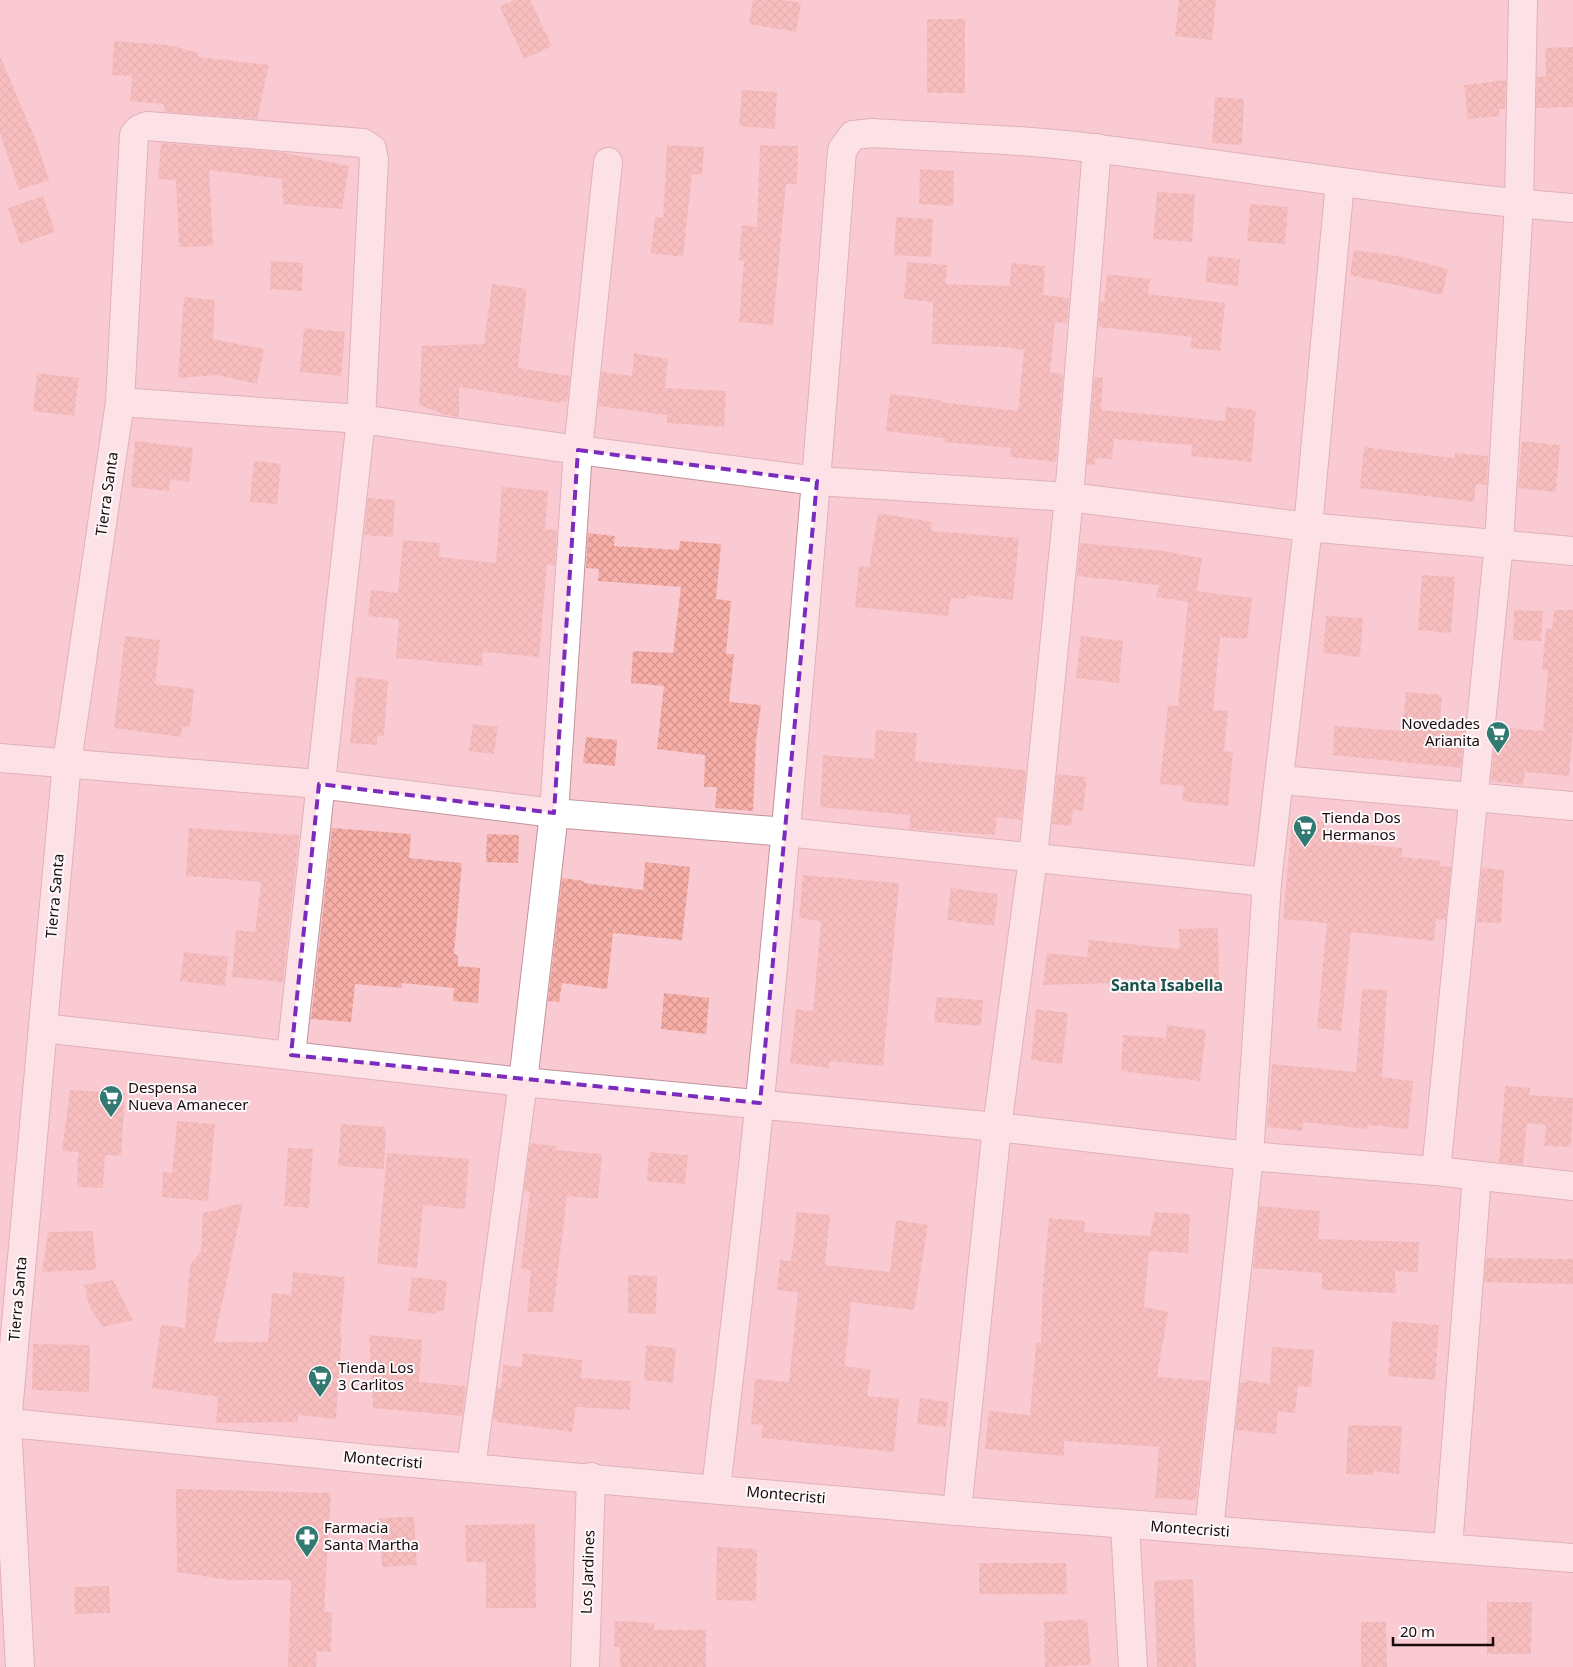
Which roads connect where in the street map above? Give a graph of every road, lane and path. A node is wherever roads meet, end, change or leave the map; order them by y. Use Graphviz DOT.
graph roads {
  1 [pos="1523,0"];
  2 [pos="1097,148"];
  3 [pos="608,162"];
  4 [pos="1340,182"];
  5 [pos="1519,204"];
  6 [pos="1573,208"];
  7 [pos="120,402"];
  8 [pos="361,418"];
  9 [pos="578,450"];
  10 [pos="817,481"];
  11 [pos="1069,497"];
  12 [pos="1308,527"];
  13 [pos="1499,543"];
  14 [pos="1573,551"];
  15 [pos="0,758"];
  16 [pos="67,762"];
  17 [pos="1281,780"];
  18 [pos="319,784"];
  19 [pos="1475,799"];
  20 [pos="1573,806"];
  21 [pos="554,813"];
  22 [pos="786,832"];
  23 [pos="1033,858"];
  24 [pos="1268,882"];
  25 [pos="43,1028"];
  26 [pos="291,1054"];
  27 [pos="522,1082"];
  28 [pos="760,1103"];
  29 [pos="997,1127"];
  30 [pos="1249,1156"];
  31 [pos="1436,1171"];
  32 [pos="1477,1176"];
  33 [pos="1573,1186"];
  34 [pos="3,1422"];
  35 [pos="471,1468"];
  36 [pos="591,1477"];
  37 [pos="716,1489"];
  38 [pos="957,1511"];
  39 [pos="1125,1525"];
  40 [pos="1210,1530"];
  41 [pos="1448,1547"];
  42 [pos="1573,1558"];
  43 [pos="20,1667"];
  44 [pos="585,1667"];
  45 [pos="1133,1667"];
  1 -- 5 [label="street"];
  2 -- 4 [label="street"];
  2 -- 10 [label="street"];
  2 -- 11 [label="street"];
  3 -- 9 [label="street"];
  4 -- 5 [label="street"];
  4 -- 12 [label="street"];
  5 -- 6 [label="street"];
  5 -- 13 [label="street"];
  7 -- 8 [label="street"];
  7 -- 8 [label="street, Tierra Santa"];
  7 -- 16 [label="street, Tierra Santa"];
  8 -- 9 [label="street"];
  8 -- 18 [label="street"];
  9 -- 10 [label="street"];
  9 -- 21 [label="street"];
  10 -- 11 [label="street"];
  10 -- 22 [label="street"];
  11 -- 12 [label="street"];
  11 -- 23 [label="street"];
  12 -- 13 [label="street"];
  12 -- 17 [label="street"];
  13 -- 14 [label="street"];
  13 -- 19 [label="street"];
  15 -- 16 [label="street"];
  16 -- 18 [label="street"];
  16 -- 25 [label="street, Tierra Santa"];
  17 -- 19 [label="street"];
  17 -- 24 [label="street"];
  18 -- 21 [label="street"];
  18 -- 26 [label="street"];
  19 -- 20 [label="street"];
  19 -- 31 [label="street"];
  21 -- 22 [label="street"];
  21 -- 27 [label="street"];
  22 -- 23 [label="street"];
  22 -- 28 [label="street"];
  23 -- 24 [label="street"];
  23 -- 29 [label="street"];
  24 -- 30 [label="street"];
  25 -- 26 [label="street"];
  25 -- 34 [label="street, Tierra Santa"];
  26 -- 27 [label="street"];
  27 -- 28 [label="street"];
  27 -- 35 [label="street"];
  28 -- 29 [label="street"];
  28 -- 37 [label="street"];
  29 -- 30 [label="street"];
  29 -- 38 [label="street"];
  30 -- 31 [label="street"];
  30 -- 40 [label="street"];
  31 -- 32 [label="street"];
  32 -- 33 [label="street"];
  32 -- 41 [label="street"];
  34 -- 35 [label="street, Montecristi"];
  34 -- 43 [label="street, Tierra Santa"];
  35 -- 36 [label="street, Montecristi"];
  36 -- 37 [label="street, Montecristi"];
  36 -- 44 [label="street, Los Jardines"];
  37 -- 38 [label="street, Montecristi"];
  38 -- 39 [label="street, Montecristi"];
  39 -- 40 [label="street, Montecristi"];
  39 -- 45 [label="street"];
  40 -- 41 [label="street, Montecristi"];
  41 -- 42 [label="street, Montecristi"];
}
